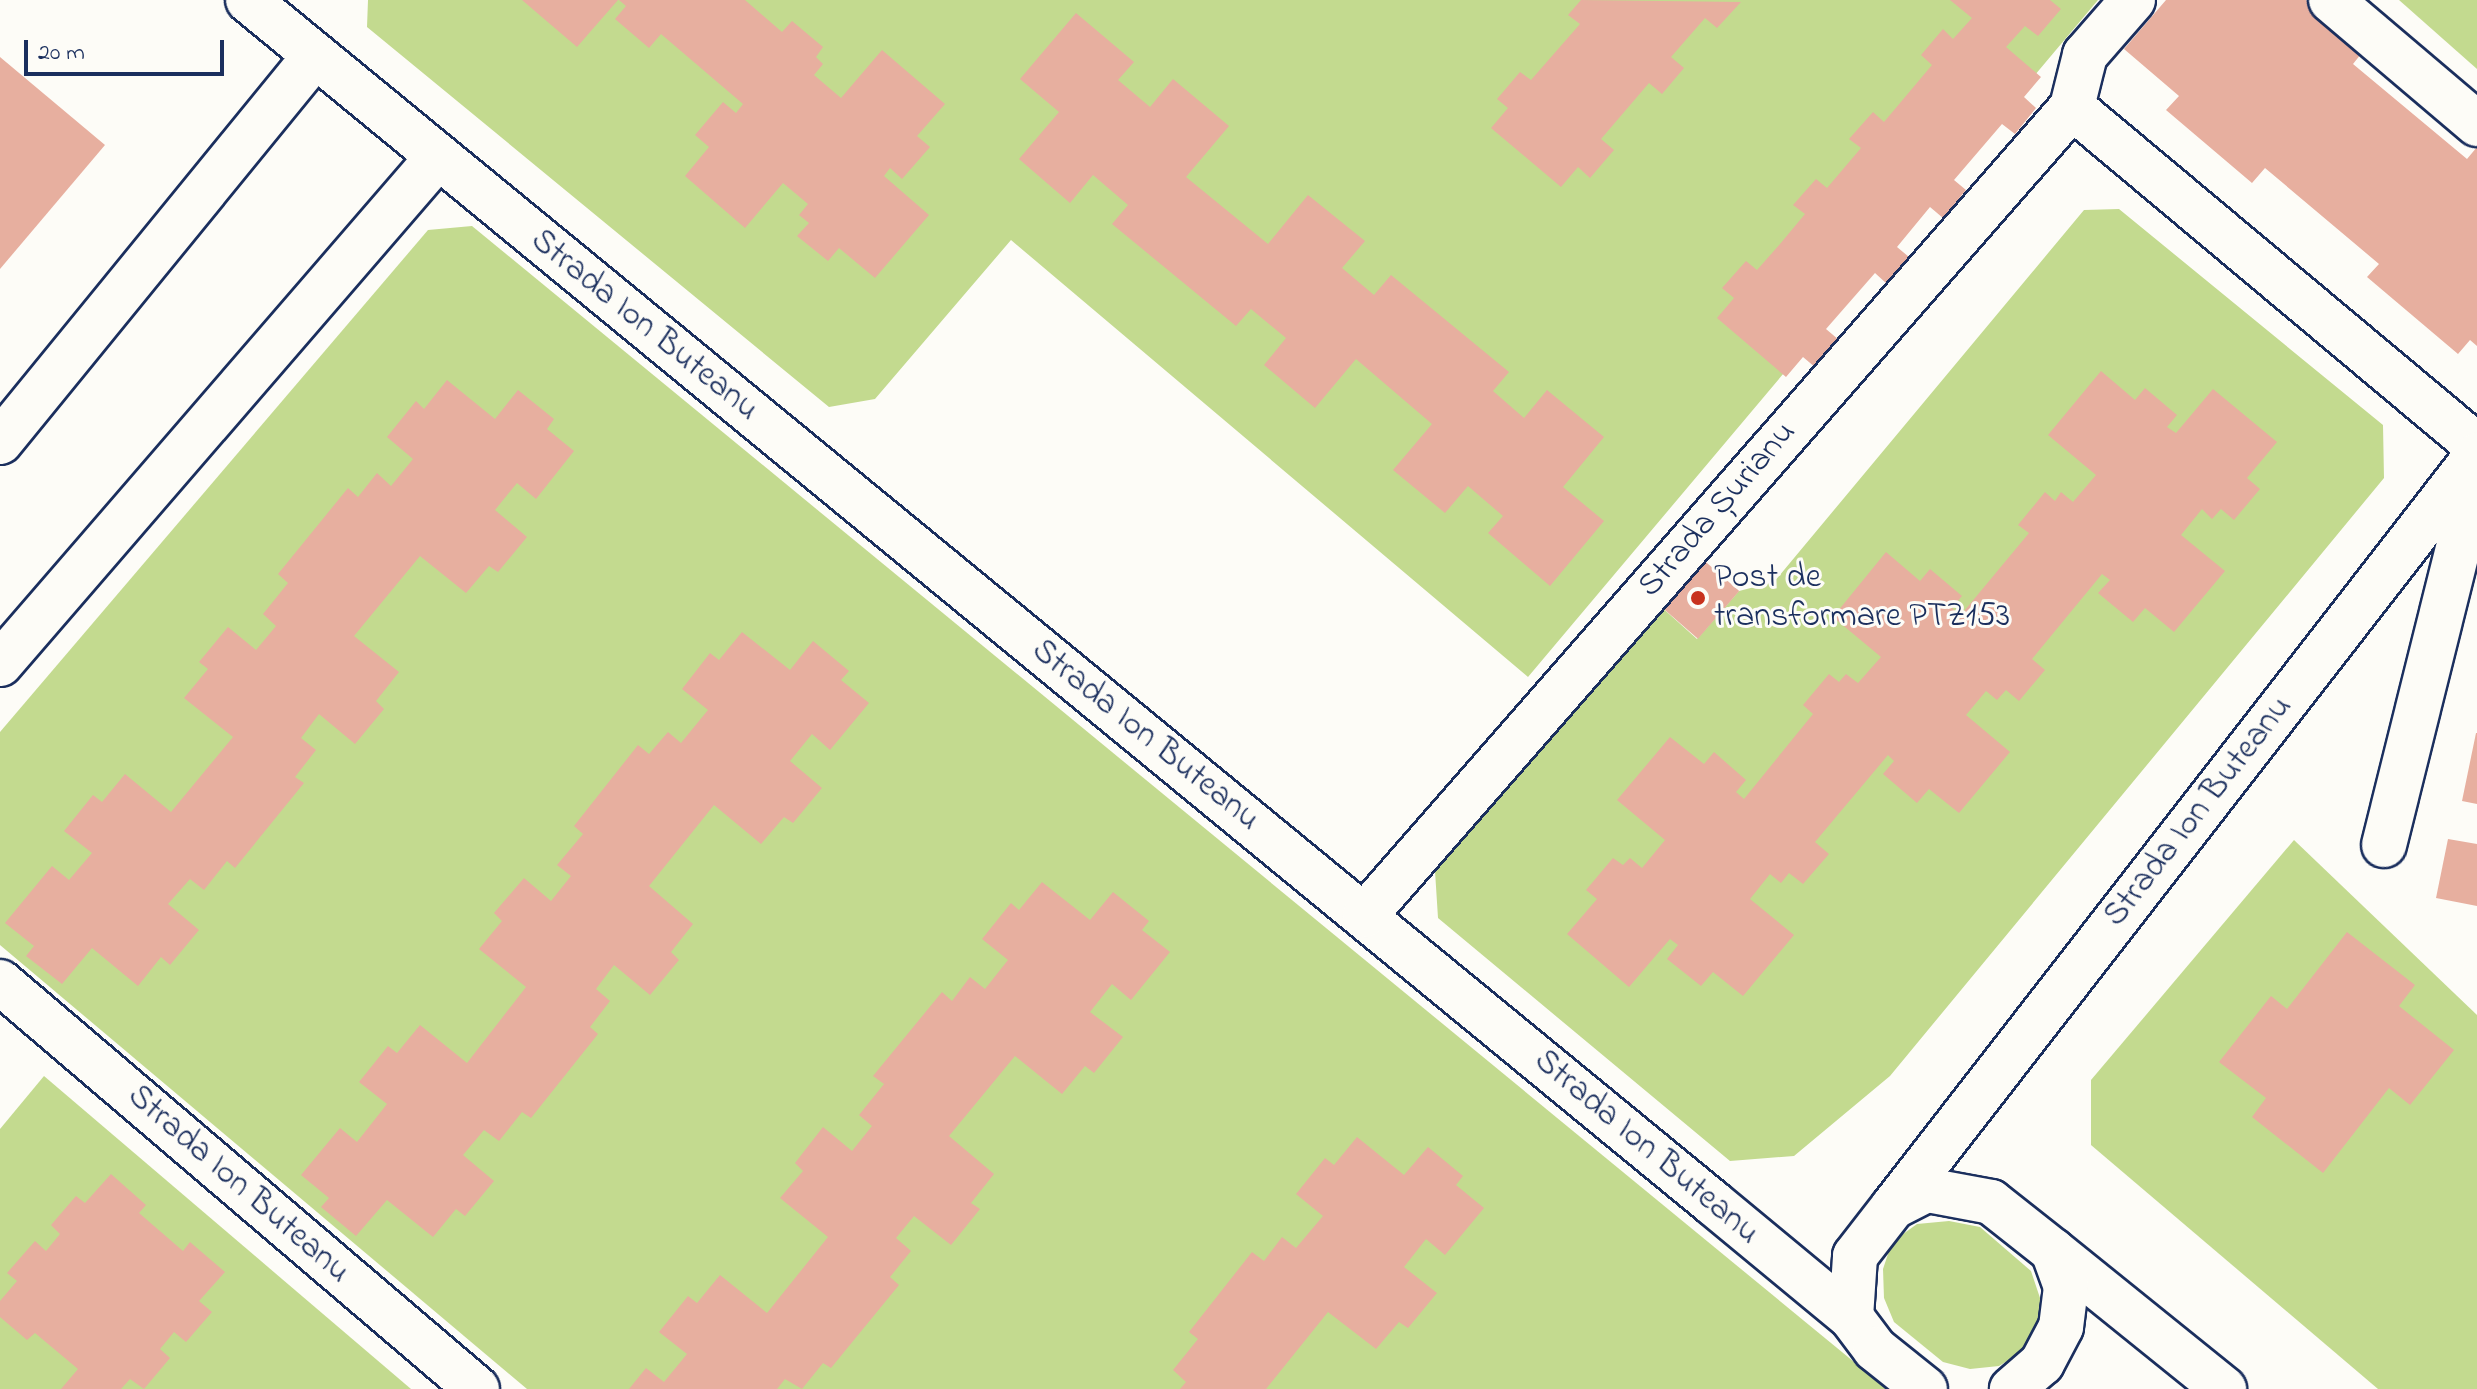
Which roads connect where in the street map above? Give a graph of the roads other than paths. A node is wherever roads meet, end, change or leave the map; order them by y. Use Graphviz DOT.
graph roads {
  1 [pos="248,0"];
  2 [pos="2133,0"];
  3 [pos="2331,0"];
  4 [pos="315,56"];
  5 [pos="2072,107"];
  6 [pos="2477,124"];
  7 [pos="437,158"];
  8 [pos="0,442"];
  9 [pos="2477,446"];
  10 [pos="2477,455"];
  11 [pos="2477,471"];
  12 [pos="0,664"];
  13 [pos="2384,845"];
  14 [pos="1365,915"];
  15 [pos="0,982"];
  16 [pos="1893,1207"];
  17 [pos="2053,1251"];
  18 [pos="1851,1317"];
  19 [pos="477,1389"];
  20 [pos="1925,1389"];
  21 [pos="2012,1389"];
  22 [pos="2224,1389"];
  1 -- 4 [label="street, Strada Ion Buteanu"];
  2 -- 5 [label="street"];
  3 -- 6 [label="street"];
  4 -- 7 [label="street, Strada Ion Buteanu"];
  4 -- 8 [label="street"];
  5 -- 9 [label="street"];
  5 -- 14 [label="street, Strada Șurianu"];
  7 -- 12 [label="street"];
  7 -- 14 [label="street, Strada Ion Buteanu"];
  10 -- 16 [label="street, Strada Ion Buteanu"];
  11 -- 13 [label="street"];
  14 -- 18 [label="street, Strada Ion Buteanu"];
  15 -- 19 [label="street, Strada Ion Buteanu"];
  16 -- 17 [label="street, Strada Ion Buteanu"];
  16 -- 18 [label="street, Strada Ion Buteanu"];
  17 -- 21 [label="street"];
  17 -- 22 [label="street, Strada Ion Buteanu"];
  18 -- 20 [label="street, Strada Ion Buteanu"];
}
